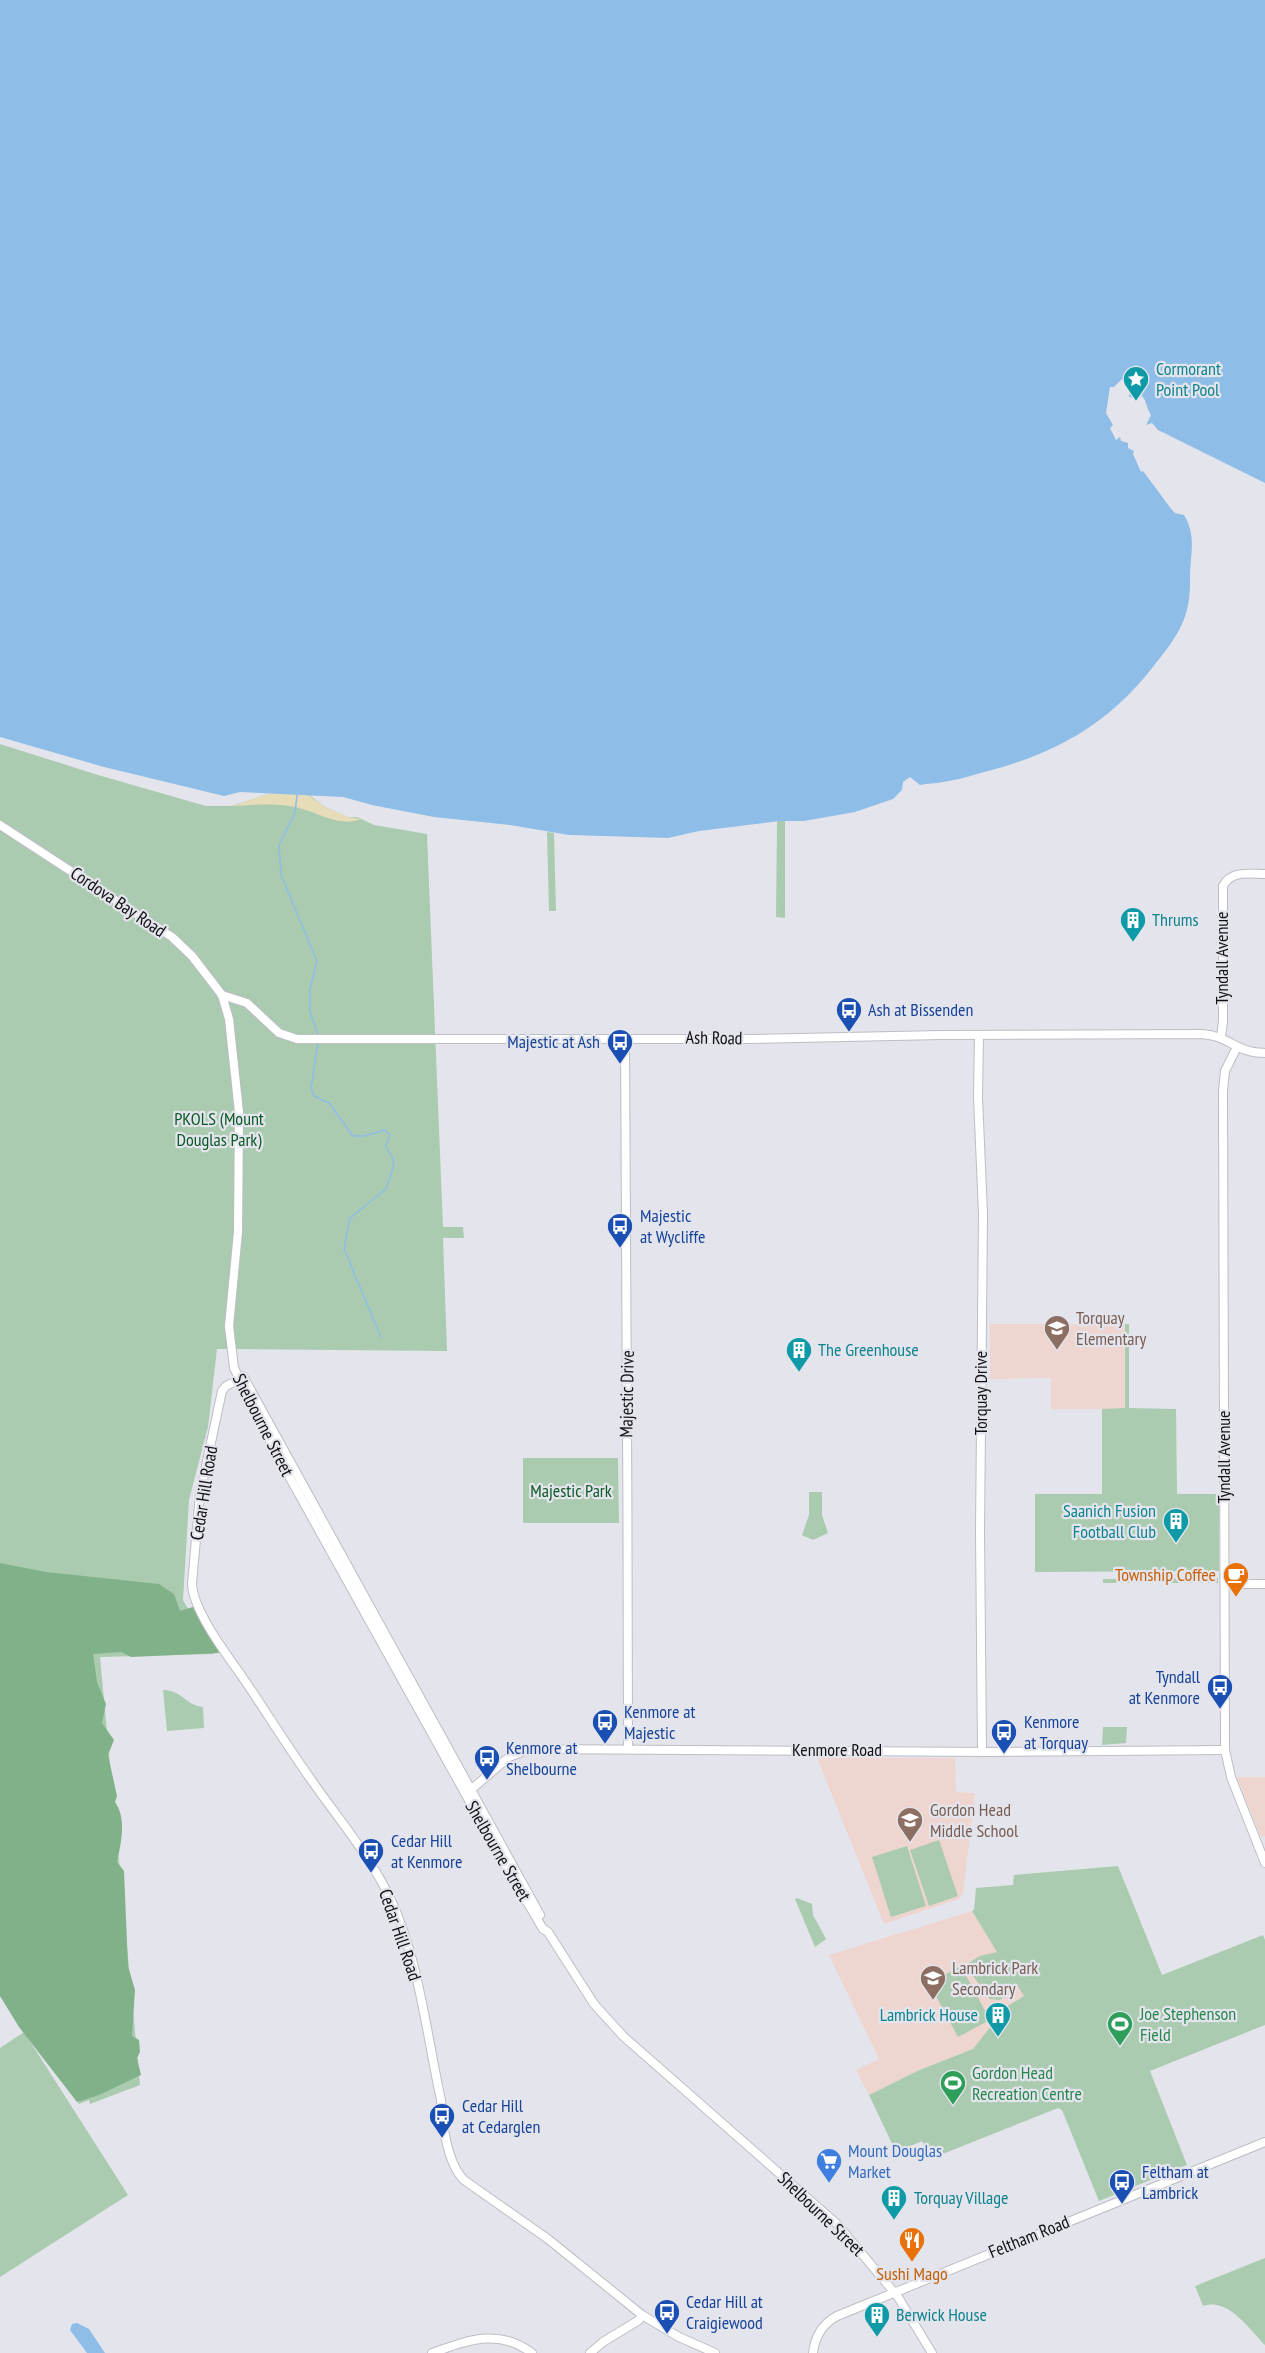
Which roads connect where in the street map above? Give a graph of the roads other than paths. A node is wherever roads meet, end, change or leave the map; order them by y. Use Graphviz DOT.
graph roads {
  1 [pos="0,825"];
  2 [pos="1265,874"];
  3 [pos="222,995"];
  4 [pos="979,1035"];
  5 [pos="1221,1037"];
  6 [pos="625,1038"];
  7 [pos="1237,1047"];
  8 [pos="1265,1053"];
  9 [pos="241,1378"];
  10 [pos="1225,1584"];
  11 [pos="1265,1584"];
  12 [pos="628,1749"];
  13 [pos="1225,1750"];
  14 [pos="982,1752"];
  15 [pos="469,1793"];
  16 [pos="1265,1863"];
  17 [pos="1265,2142"];
  18 [pos="894,2292"];
  19 [pos="642,2315"];
  20 [pos="432,2353"];
  21 [pos="532,2353"];
  22 [pos="590,2353"];
  23 [pos="716,2353"];
  24 [pos="813,2353"];
  25 [pos="932,2353"];
  1 -- 3 [label="street, Cordova Bay Road"];
  2 -- 5 [label="street, Tyndall Avenue"];
  3 -- 6 [label="street, Ash Road"];
  3 -- 9 [label="street, Shelbourne Street"];
  4 -- 5 [label="street, Ash Road"];
  4 -- 6 [label="street, Ash Road"];
  4 -- 14 [label="street, Torquay Drive"];
  5 -- 7 [label="street"];
  6 -- 12 [label="street, Majestic Drive"];
  7 -- 8 [label="street"];
  7 -- 10 [label="street, Tyndall Avenue"];
  9 -- 15 [label="street, Shelbourne Street"];
  9 -- 19 [label="street, Cedar Hill Road"];
  10 -- 11 [label="street"];
  10 -- 13 [label="street, Tyndall Avenue"];
  12 -- 14 [label="street, Kenmore Road"];
  12 -- 15 [label="street, Kenmore Road"];
  13 -- 14 [label="street, Kenmore Road"];
  13 -- 16 [label="street, Tyndall Avenue"];
  15 -- 18 [label="street, Shelbourne Street"];
  17 -- 18 [label="street, Feltham Road"];
  18 -- 24 [label="street, Feltham Road"];
  18 -- 25 [label="street, Shelbourne Street"];
  19 -- 22 [label="street"];
  19 -- 23 [label="street, Cedar Hill Road"];
  20 -- 21 [label="street"];
}
